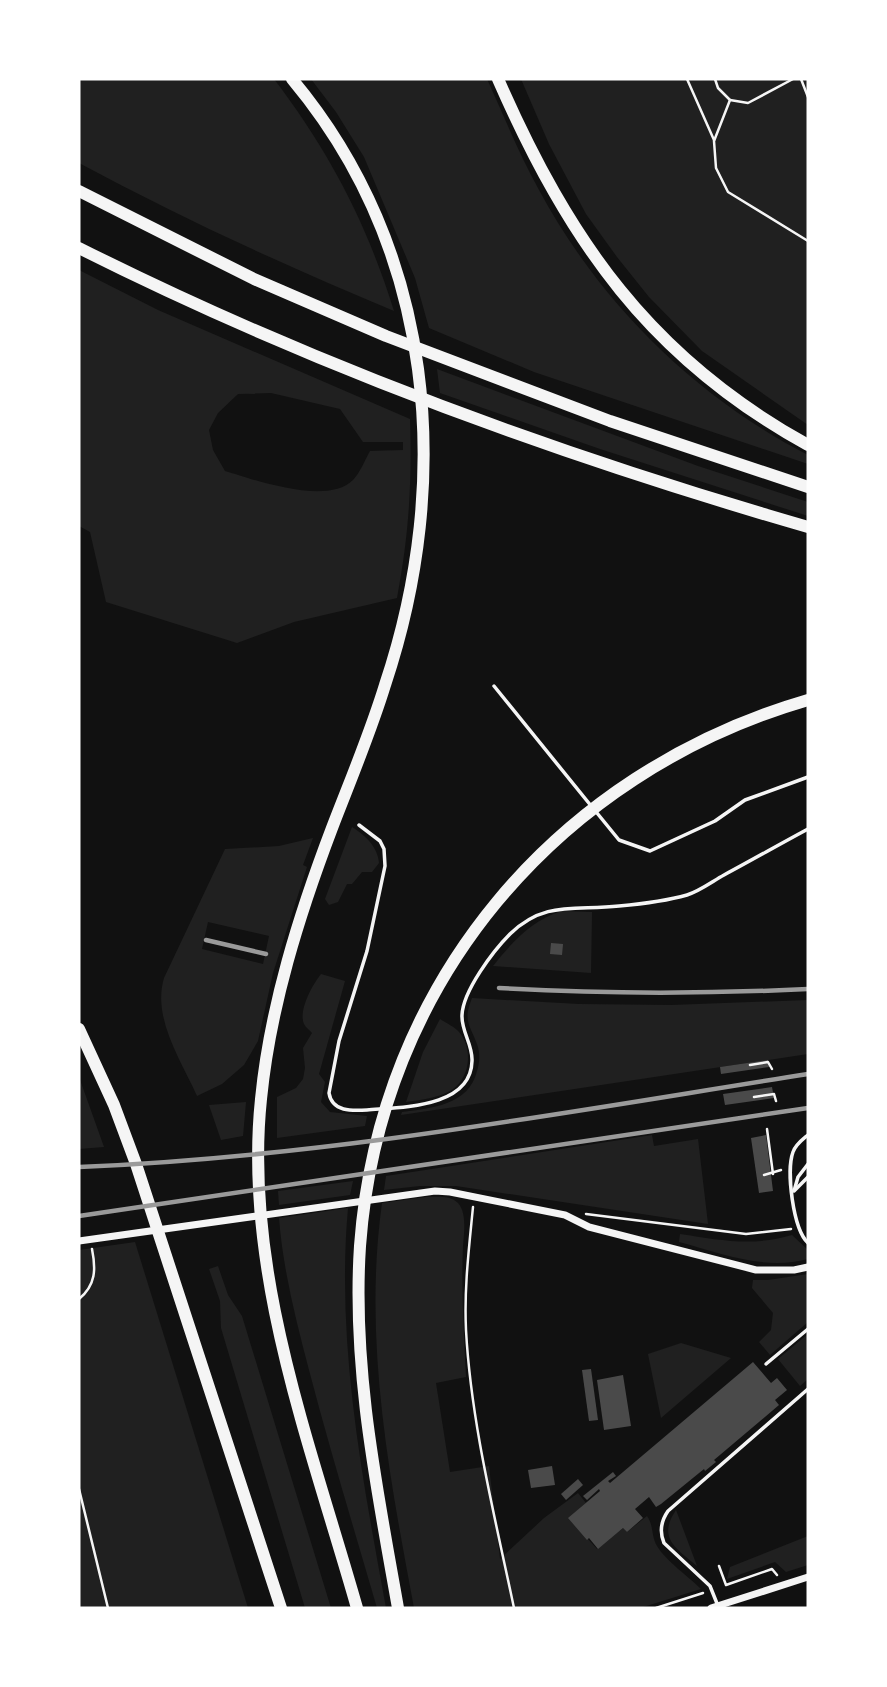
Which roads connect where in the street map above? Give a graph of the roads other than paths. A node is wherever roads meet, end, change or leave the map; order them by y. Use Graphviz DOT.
graph roads {
  1 [pos="292,79"];
  2 [pos="498,79"];
  3 [pos="79,191"];
  4 [pos="79,248"];
  5 [pos="808,445"];
  6 [pos="808,487"];
  7 [pos="808,527"];
  8 [pos="494,686"];
  9 [pos="808,700"];
  10 [pos="808,777"];
  11 [pos="359,825"];
  12 [pos="808,829"];
  13 [pos="79,1029"];
  14 [pos="808,1136"];
  15 [pos="808,1164"];
  16 [pos="808,1177"];
  17 [pos="793,1193"];
  18 [pos="79,1241"];
  19 [pos="808,1243"];
  20 [pos="808,1267"];
  21 [pos="808,1329"];
  22 [pos="766,1364"];
  23 [pos="808,1389"];
  24 [pos="808,1577"];
  25 [pos="715,1607"];
  26 [pos="281,1608"];
  27 [pos="357,1608"];
  28 [pos="398,1608"];
  1 -- 27 [label="highway"];
  2 -- 5 [label="highway"];
  3 -- 6 [label="highway"];
  4 -- 7 [label="highway"];
  8 -- 10 [label="lane"];
  9 -- 28 [label="highway"];
  11 -- 12 [label="lane"];
  13 -- 26 [label="highway"];
  14 -- 17 [label="lane"];
  15 -- 17 [label="lane"];
  16 -- 17 [label="lane"];
  17 -- 19 [label="lane"];
  18 -- 20 [label="street"];
  21 -- 22 [label="lane"];
  23 -- 25 [label="lane"];
  24 -- 25 [label="street"];
}
